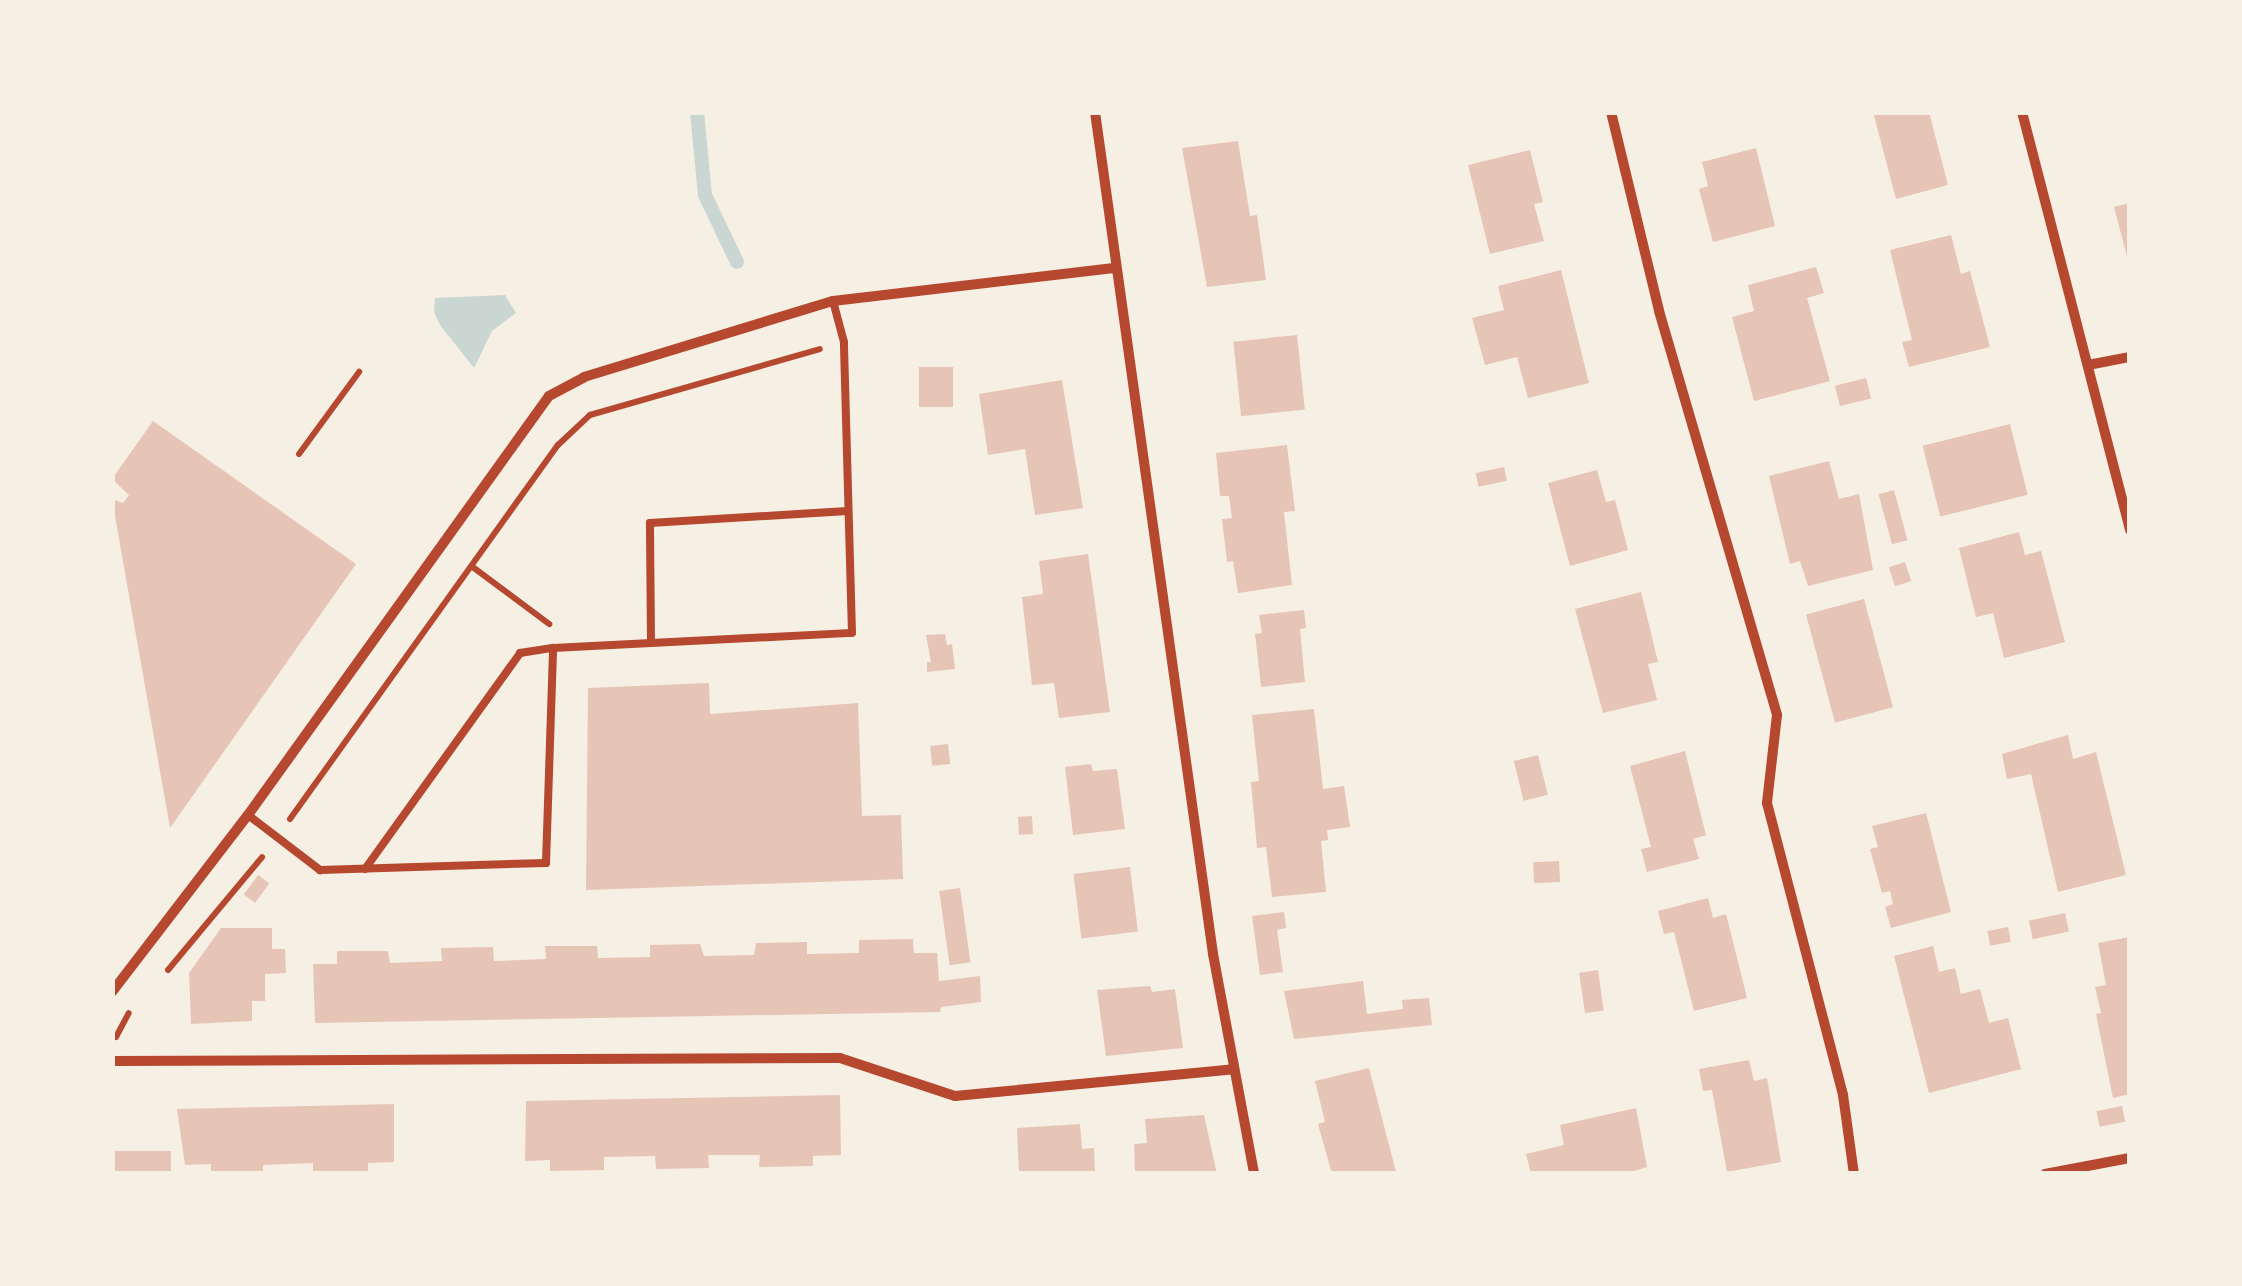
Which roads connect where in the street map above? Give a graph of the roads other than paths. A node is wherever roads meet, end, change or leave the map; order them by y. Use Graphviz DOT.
graph roads {
  1 [pos="1095,112"];
  2 [pos="1610,112"];
  3 [pos="2022,112"];
  4 [pos="1116,268"];
  5 [pos="833,301"];
  6 [pos="2130,356"];
  7 [pos="2088,365"];
  8 [pos="848,511"];
  9 [pos="2130,530"];
  10 [pos="651,643"];
  11 [pos="553,648"];
  12 [pos="248,814"];
  13 [pos="365,868"];
  14 [pos="112,992"];
  15 [pos="112,1061"];
  16 [pos="1234,1068"];
  17 [pos="2130,1158"];
  18 [pos="1254,1174"];
  19 [pos="1854,1174"];
  20 [pos="2045,1174"];
  1 -- 4 [label="street"];
  2 -- 19 [label="street"];
  3 -- 7 [label="street"];
  4 -- 5 [label="street"];
  4 -- 16 [label="street"];
  5 -- 8 [label="lane"];
  5 -- 12 [label="street"];
  6 -- 7 [label="street"];
  7 -- 9 [label="street"];
  8 -- 10 [label="lane"];
  8 -- 10 [label="lane"];
  10 -- 11 [label="lane"];
  11 -- 13 [label="lane"];
  11 -- 13 [label="lane"];
  12 -- 13 [label="lane"];
  12 -- 14 [label="street"];
  15 -- 16 [label="street"];
  16 -- 18 [label="street"];
  17 -- 20 [label="street"];
}
